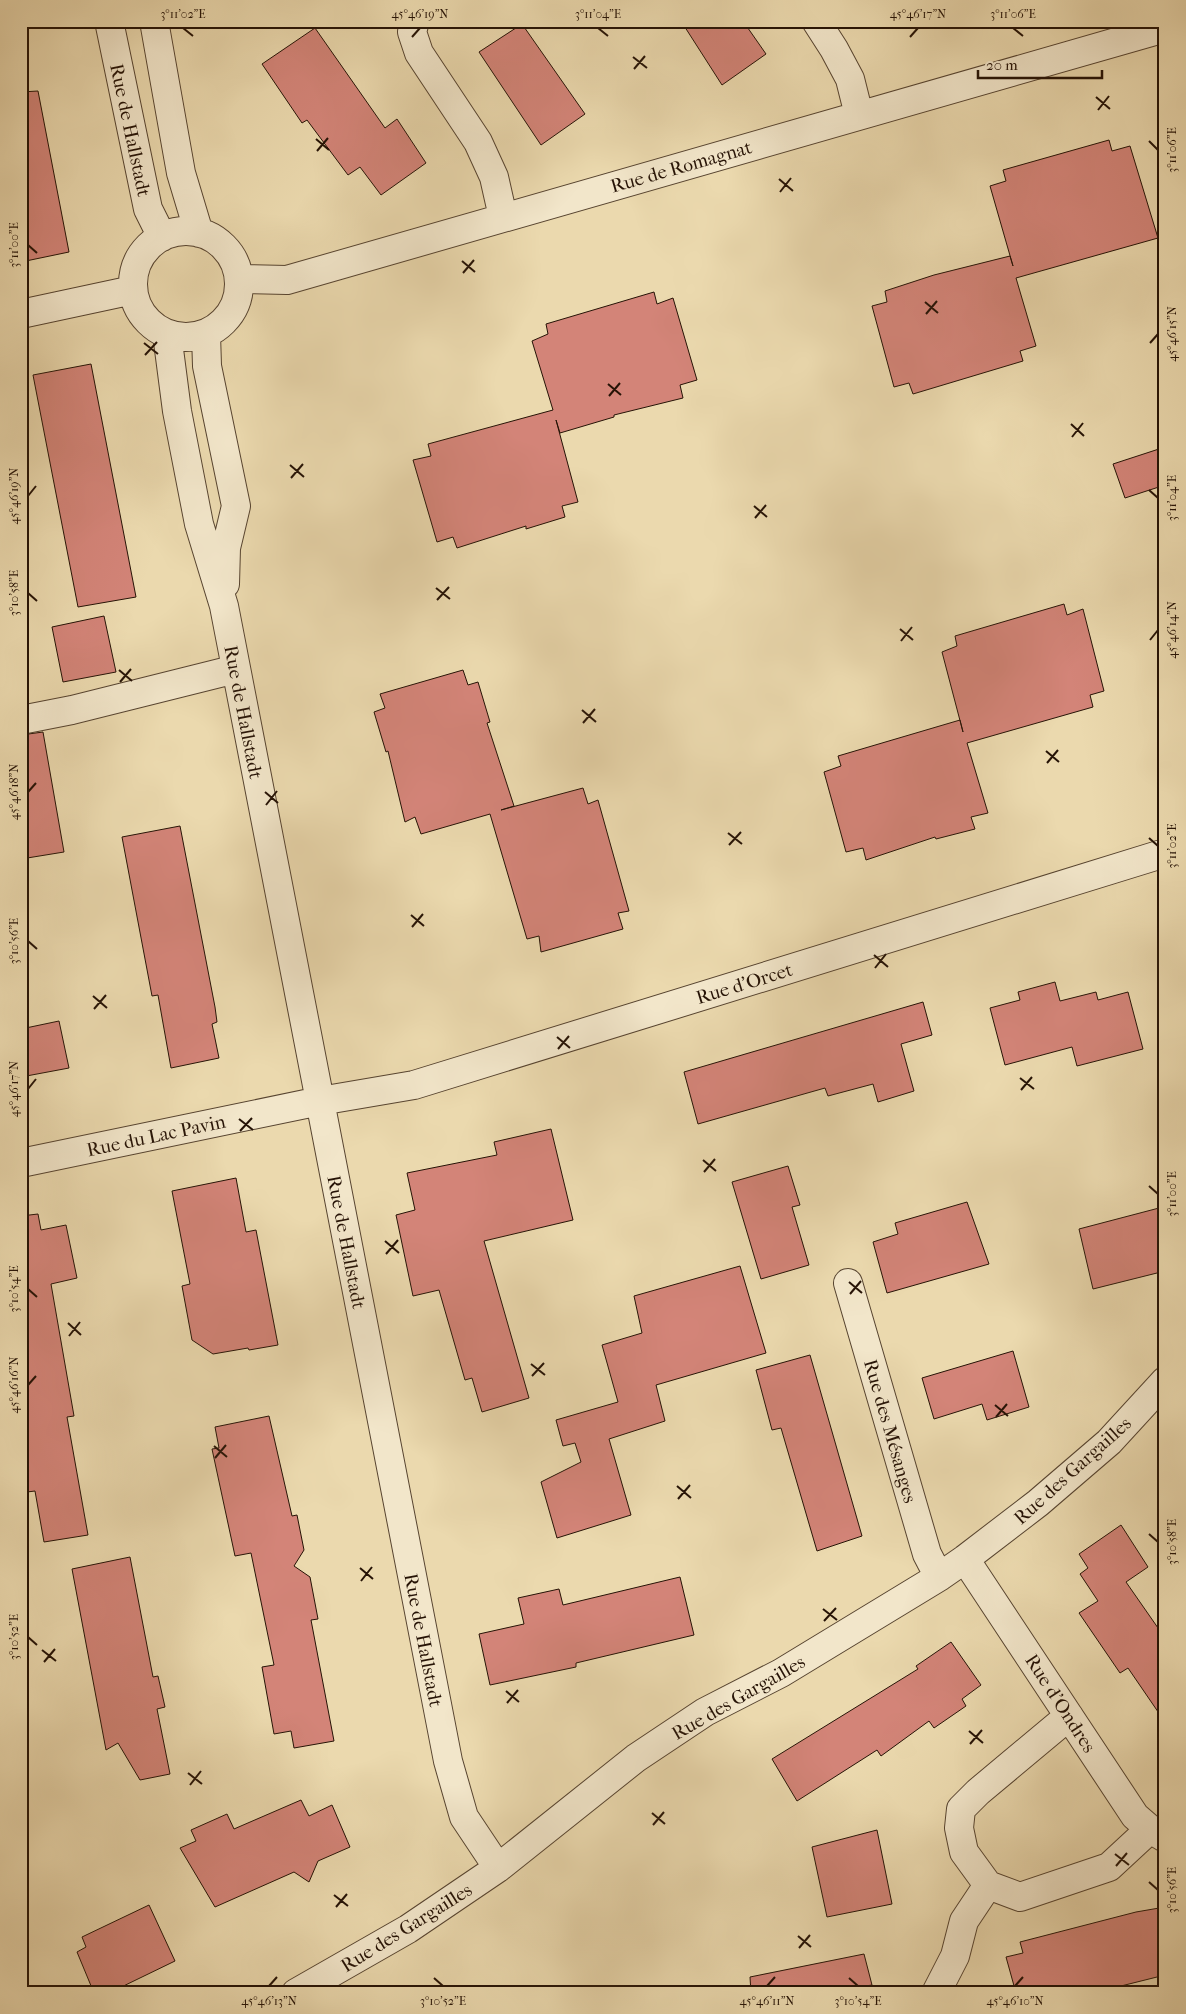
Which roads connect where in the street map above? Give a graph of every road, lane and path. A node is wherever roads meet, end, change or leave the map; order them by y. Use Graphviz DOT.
graph roads {
  1 [pos="109,21"];
  2 [pos="154,21"];
  3 [pos="415,21"];
  4 [pos="816,21"];
  5 [pos="1165,28"];
  6 [pos="859,115"];
  7 [pos="503,217"];
  8 [pos="199,233"];
  9 [pos="162,237"];
  10 [pos="239,279"];
  11 [pos="133,290"];
  12 [pos="21,314"];
  13 [pos="167,334"];
  14 [pos="206,334"];
  15 [pos="224,606"];
  16 [pos="236,669"];
  17 [pos="21,720"];
  18 [pos="1165,853"];
  19 [pos="320,1101"];
  20 [pos="21,1163"];
  21 [pos="848,1283"];
  22 [pos="1165,1381"];
  23 [pos="965,1559"];
  24 [pos="939,1577"];
  25 [pos="1069,1716"];
  26 [pos="1157,1833"];
  27 [pos="498,1868"];
  28 [pos="988,1885"];
  29 [pos="296,1993"];
  30 [pos="936,1993"];
  1 -- 9 [label="street, Rue de Hallstadt"];
  2 -- 8 [label="street"];
  3 -- 7 [label="street"];
  4 -- 6 [label="street"];
  5 -- 6 [label="street, Rue de Romagnat"];
  6 -- 7 [label="street, Rue de Romagnat"];
  7 -- 10 [label="street, Rue de Romagnat"];
  8 -- 9 [label="street"];
  8 -- 10 [label="street"];
  9 -- 11 [label="street"];
  10 -- 14 [label="street"];
  11 -- 12 [label="street"];
  11 -- 13 [label="street"];
  13 -- 14 [label="street"];
  13 -- 15 [label="street, Rue de Hallstadt"];
  14 -- 15 [label="street, Rue de Hallstadt"];
  15 -- 16 [label="street, Rue de Hallstadt"];
  16 -- 17 [label="street"];
  16 -- 19 [label="street, Rue de Hallstadt"];
  18 -- 19 [label="street, Rue d'Orcet"];
  19 -- 20 [label="street, Rue du Lac Pavin"];
  19 -- 27 [label="street, Rue de Hallstadt"];
  21 -- 24 [label="street, Rue des Mésanges"];
  22 -- 23 [label="street, Rue des Gargailles"];
  23 -- 24 [label="street, Rue des Gargailles"];
  23 -- 25 [label="street, Rue d'Ondres"];
  24 -- 27 [label="street, Rue des Gargailles"];
  25 -- 26 [label="street, Rue d'Ondres"];
  25 -- 28 [label="street"];
  26 -- 28 [label="street"];
  27 -- 29 [label="street, Rue des Gargailles"];
  28 -- 30 [label="street"];
}
